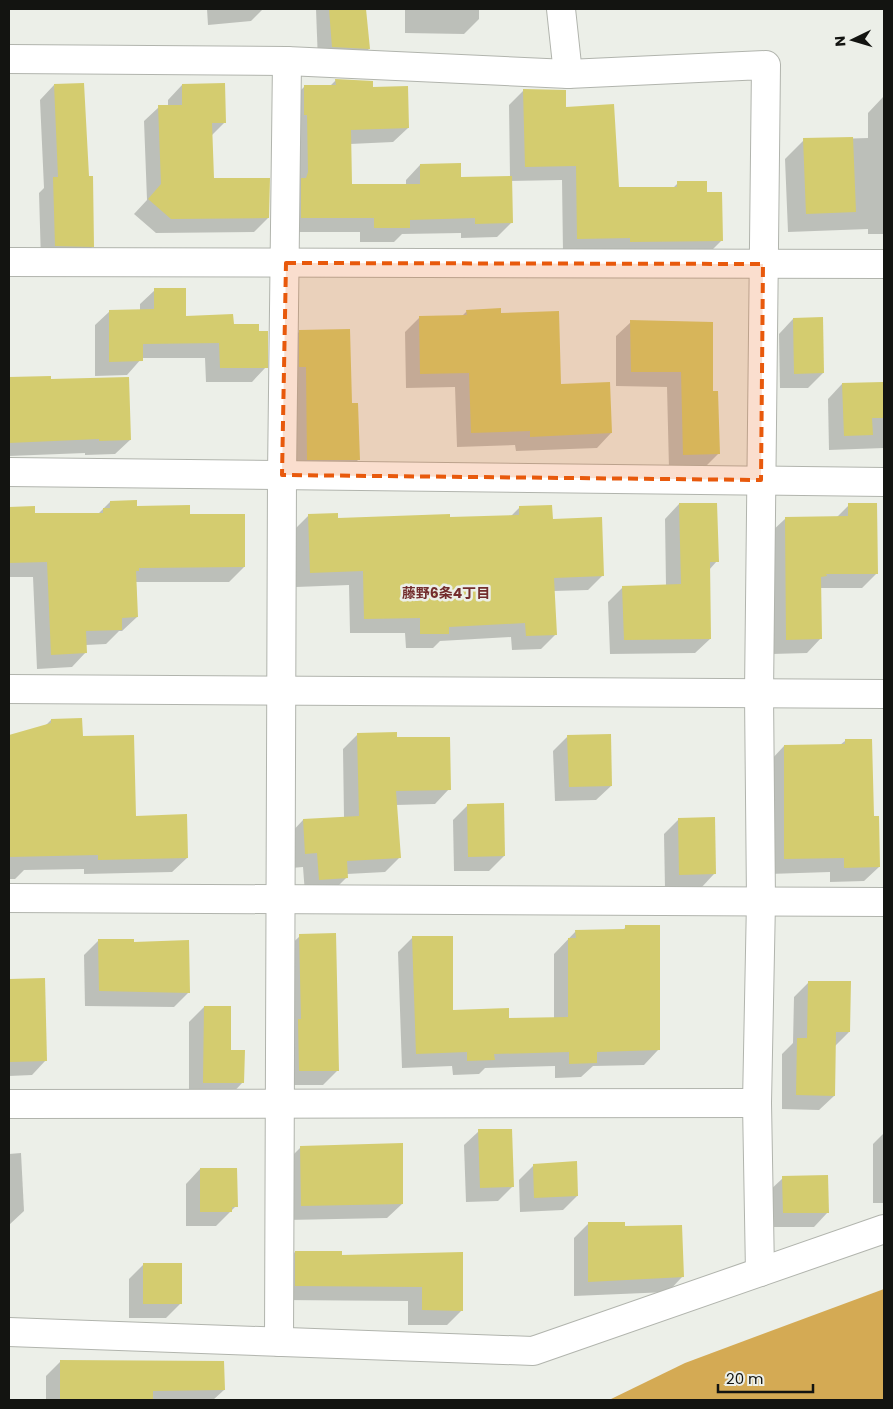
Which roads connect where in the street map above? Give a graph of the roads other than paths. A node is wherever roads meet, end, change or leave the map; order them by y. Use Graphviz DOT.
graph roads {
  1 [pos="561,9"];
  2 [pos="9,59"];
  3 [pos="287,61"];
  4 [pos="568,74"];
  5 [pos="9,262"];
  6 [pos="286,263"];
  7 [pos="763,264"];
  8 [pos="884,264"];
  9 [pos="9,472"];
  10 [pos="282,475"];
  11 [pos="761,480"];
  12 [pos="884,482"];
  13 [pos="9,689"];
  14 [pos="281,691"];
  15 [pos="759,694"];
  16 [pos="884,694"];
  17 [pos="9,898"];
  18 [pos="280,901"];
  19 [pos="760,901"];
  20 [pos="884,902"];
  21 [pos="757,1103"];
  22 [pos="9,1104"];
  23 [pos="281,1104"];
  24 [pos="884,1230"];
  25 [pos="760,1272"];
  26 [pos="9,1332"];
  27 [pos="279,1342"];
  1 -- 4 [label="street"];
  2 -- 3 [label="street"];
  3 -- 4 [label="street"];
  3 -- 6 [label="street"];
  4 -- 7 [label="street"];
  5 -- 6 [label="street"];
  6 -- 7 [label="street"];
  6 -- 10 [label="street"];
  7 -- 8 [label="street"];
  7 -- 11 [label="street"];
  9 -- 10 [label="street"];
  10 -- 11 [label="street"];
  10 -- 14 [label="street"];
  11 -- 12 [label="street"];
  11 -- 15 [label="street"];
  13 -- 14 [label="street"];
  14 -- 15 [label="street"];
  14 -- 18 [label="street"];
  15 -- 16 [label="street"];
  15 -- 19 [label="street"];
  17 -- 18 [label="street"];
  18 -- 19 [label="street"];
  18 -- 23 [label="street"];
  19 -- 20 [label="street"];
  19 -- 21 [label="street"];
  21 -- 23 [label="street"];
  21 -- 25 [label="street"];
  22 -- 23 [label="street"];
  23 -- 27 [label="street"];
  24 -- 25 [label="street"];
  25 -- 27 [label="street"];
  26 -- 27 [label="street"];
}
